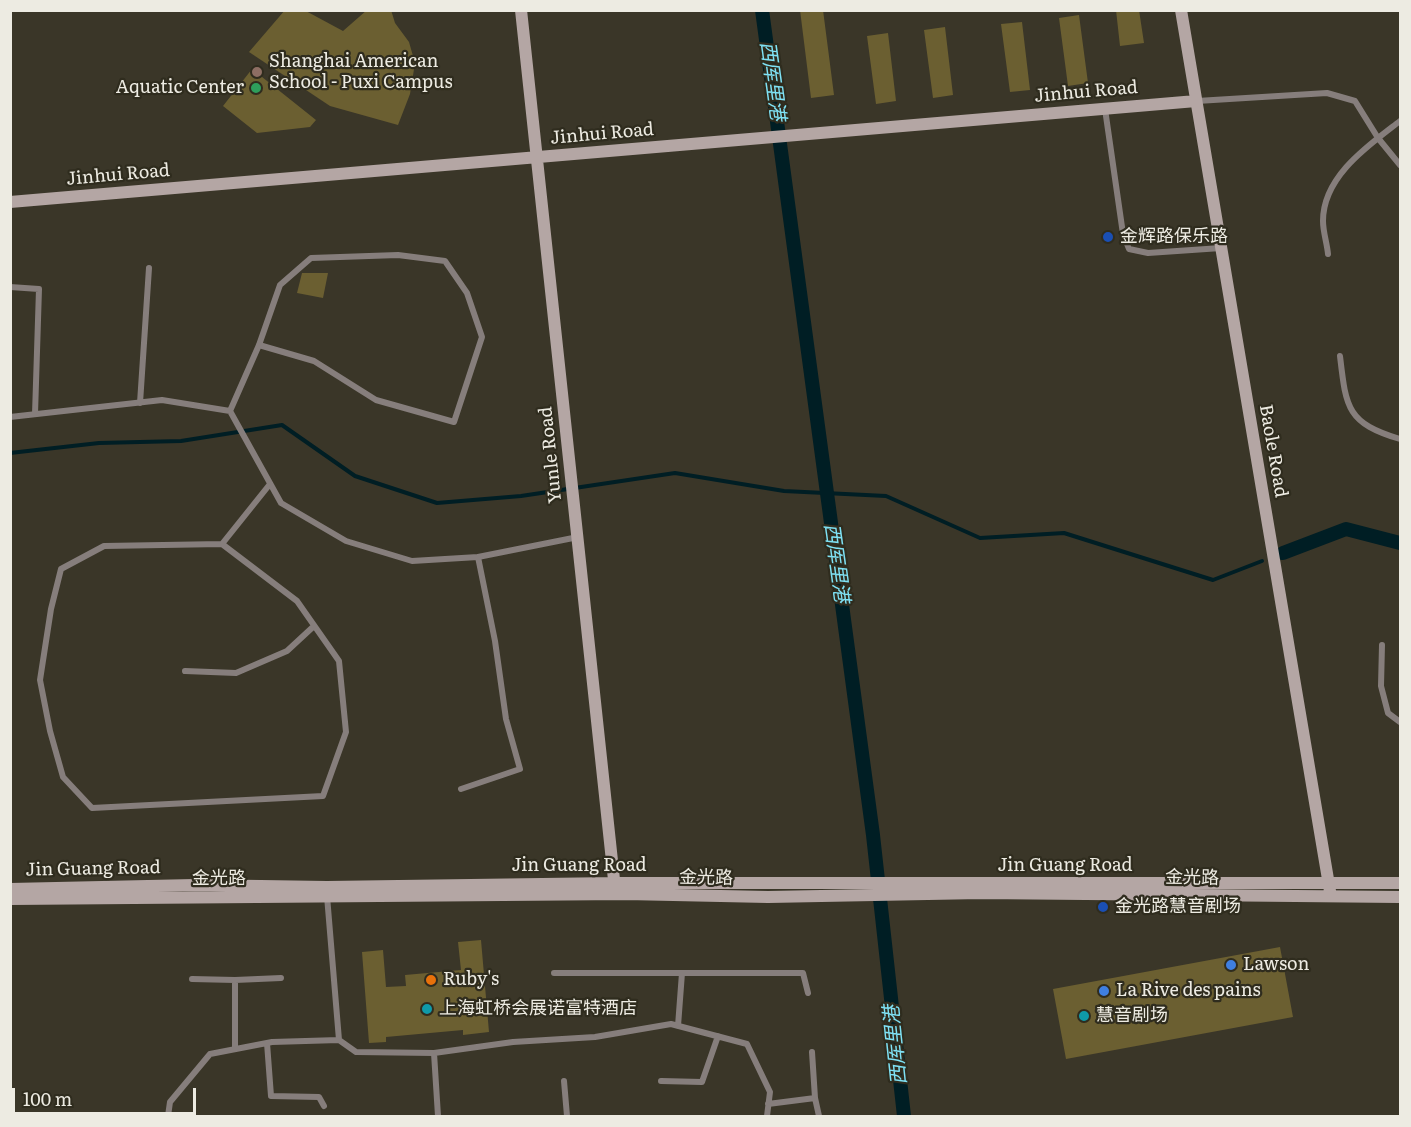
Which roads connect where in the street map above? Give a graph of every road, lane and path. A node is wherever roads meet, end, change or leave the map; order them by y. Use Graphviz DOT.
graph roads {
  1 [pos="521,10"];
  2 [pos="1181,10"];
  3 [pos="1196,101"];
  4 [pos="1105,109"];
  5 [pos="1401,121"];
  6 [pos="1378,138"];
  7 [pos="538,158"];
  8 [pos="1401,165"];
  9 [pos="10,202"];
  10 [pos="1221,248"];
  11 [pos="1328,254"];
  12 [pos="149,268"];
  13 [pos="10,287"];
  14 [pos="259,345"];
  15 [pos="1340,356"];
  16 [pos="140,402"];
  17 [pos="230,411"];
  18 [pos="35,414"];
  19 [pos="10,417"];
  20 [pos="1401,439"];
  21 [pos="270,484"];
  22 [pos="578,537"];
  23 [pos="222,544"];
  24 [pos="478,557"];
  25 [pos="314,626"];
  26 [pos="1382,645"];
  27 [pos="184,671"];
  28 [pos="1401,722"];
  29 [pos="461,789"];
  30 [pos="1401,883"];
  31 [pos="1328,884"];
  32 [pos="10,889"];
  33 [pos="615,889"];
  34 [pos="851,889"];
  35 [pos="327,892"];
  36 [pos="1333,897"];
  37 [pos="1401,897"];
  38 [pos="10,899"];
  39 [pos="554,973"];
  40 [pos="682,973"];
  41 [pos="281,978"];
  42 [pos="192,979"];
  43 [pos="235,980"];
  44 [pos="808,993"];
  45 [pos="678,1026"];
  46 [pos="718,1036"];
  47 [pos="339,1040"];
  48 [pos="267,1043"];
  49 [pos="235,1049"];
  50 [pos="812,1052"];
  51 [pos="434,1053"];
  52 [pos="564,1081"];
  53 [pos="661,1081"];
  54 [pos="815,1098"];
  55 [pos="768,1104"];
  56 [pos="324,1106"];
  57 [pos="168,1116"];
  58 [pos="438,1116"];
  59 [pos="567,1116"];
  60 [pos="767,1116"];
  61 [pos="819,1116"];
  1 -- 7 [label="street, Yunle Road"];
  2 -- 3 [label="street, Baole Road"];
  3 -- 4 [label="street, Jinhui Road"];
  3 -- 6 [label="lane"];
  3 -- 10 [label="street, Baole Road"];
  4 -- 7 [label="street, Jinhui Road"];
  4 -- 10 [label="lane"];
  5 -- 6 [label="lane"];
  6 -- 8 [label="lane"];
  6 -- 11 [label="lane"];
  7 -- 9 [label="street, Jinhui Road"];
  7 -- 22 [label="street, Yunle Road"];
  10 -- 31 [label="street, Baole Road"];
  12 -- 16 [label="lane"];
  13 -- 18 [label="lane"];
  14 -- 14 [label="lane"];
  14 -- 17 [label="lane"];
  15 -- 20 [label="lane"];
  16 -- 17 [label="lane"];
  16 -- 18 [label="lane"];
  17 -- 21 [label="lane"];
  18 -- 19 [label="lane"];
  21 -- 23 [label="lane"];
  21 -- 24 [label="lane"];
  22 -- 24 [label="lane"];
  22 -- 33 [label="street, Yunle Road"];
  23 -- 25 [label="lane"];
  23 -- 25 [label="lane"];
  24 -- 29 [label="lane"];
  25 -- 27 [label="lane"];
  26 -- 28 [label="lane"];
  30 -- 31 [label="street, Jin Guang Road"];
  31 -- 34 [label="street, Jin Guang Road"];
  31 -- 36 [label="street, Baole Road"];
  32 -- 35 [label="street, Jin Guang Road"];
  33 -- 34 [label="street, Jin Guang Road"];
  33 -- 35 [label="street, Jin Guang Road"];
  34 -- 36 [label="street, 金光路"];
  35 -- 38 [label="street, 金光路"];
  35 -- 47 [label="lane"];
  36 -- 37 [label="street, 金光路"];
  39 -- 40 [label="lane"];
  40 -- 44 [label="lane"];
  40 -- 45 [label="lane"];
  41 -- 43 [label="lane"];
  42 -- 43 [label="lane"];
  43 -- 49 [label="lane"];
  45 -- 46 [label="lane"];
  45 -- 51 [label="lane"];
  46 -- 53 [label="lane"];
  46 -- 55 [label="lane"];
  47 -- 48 [label="lane"];
  47 -- 51 [label="lane"];
  48 -- 49 [label="lane"];
  48 -- 56 [label="lane"];
  49 -- 57 [label="lane"];
  50 -- 54 [label="lane"];
  51 -- 58 [label="lane"];
  52 -- 59 [label="lane"];
  54 -- 55 [label="lane"];
  54 -- 61 [label="lane"];
  55 -- 60 [label="lane"];
}
